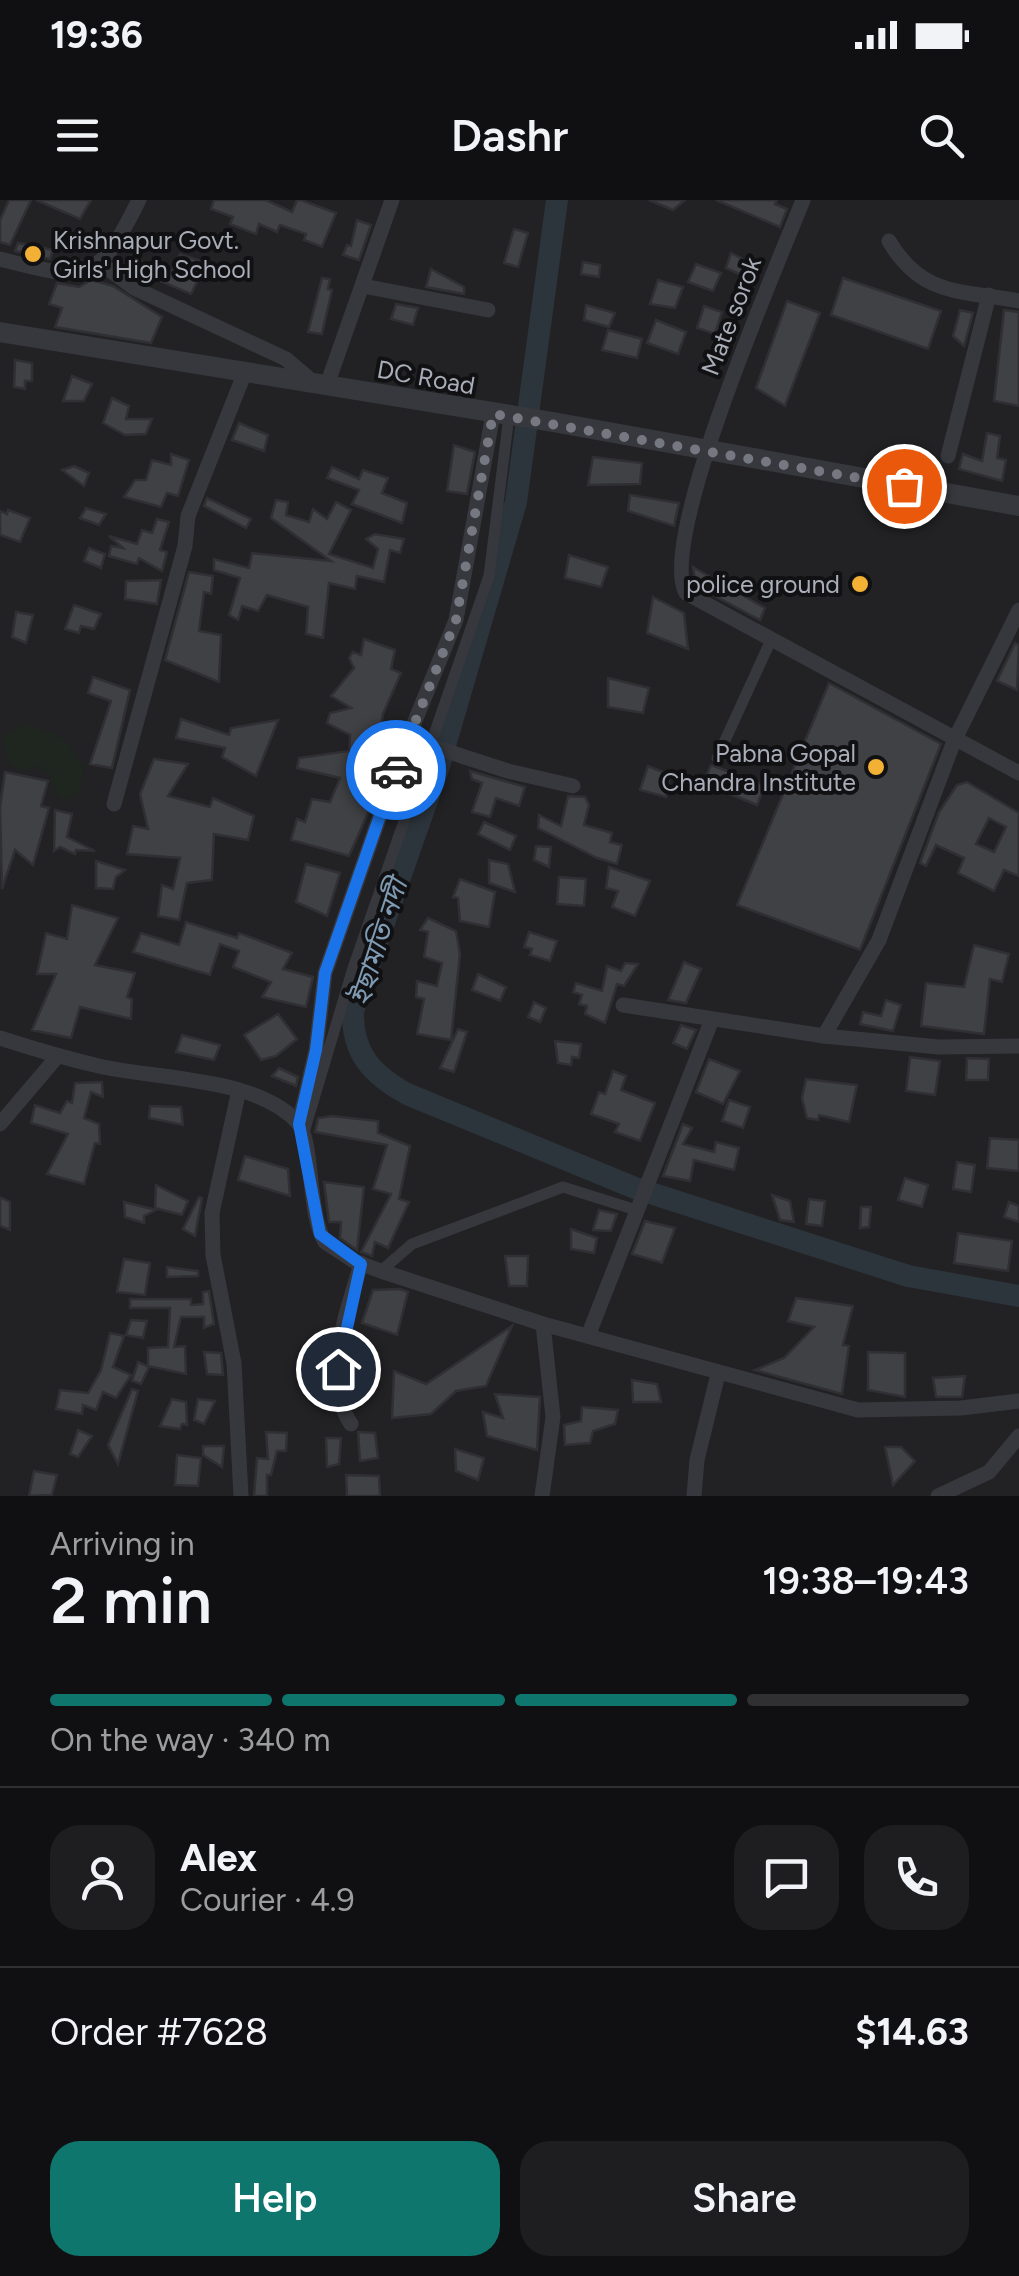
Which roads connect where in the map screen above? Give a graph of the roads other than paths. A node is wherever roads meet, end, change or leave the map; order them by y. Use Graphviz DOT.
graph roads {
  1 [pos="140,200"];
  2 [pos="392,200"];
  3 [pos="803,200"];
  4 [pos="889,242"];
  5 [pos="0,259"];
  6 [pos="100,263"];
  7 [pos="363,286"];
  8 [pos="989,295"];
  9 [pos="1019,301"];
  10 [pos="488,310"];
  11 [pos="0,332"];
  12 [pos="245,372"];
  13 [pos="320,384"];
  14 [pos="501,415"];
  15 [pos="706,456"];
  16 [pos="948,456"];
  17 [pos="1019,506"];
  18 [pos="1019,610"];
  19 [pos="771,640"];
  20 [pos="954,741"];
  21 [pos="417,742"];
  22 [pos="718,758"];
  23 [pos="1019,773"];
  24 [pos="574,786"];
  25 [pos="114,804"];
  26 [pos="623,1004"];
  27 [pos="711,1022"];
  28 [pos="824,1036"];
  29 [pos="0,1038"];
  30 [pos="1019,1046"];
  31 [pos="58,1057"];
  32 [pos="239,1090"];
  33 [pos="0,1124"];
  34 [pos="301,1129"];
  35 [pos="637,1209"];
  36 [pos="361,1264"];
  37 [pos="380,1270"];
  38 [pos="544,1324"];
  39 [pos="588,1336"];
  40 [pos="718,1374"];
  41 [pos="1019,1401"];
  42 [pos="351,1424"];
  43 [pos="1019,1436"];
  44 [pos="241,1496"];
  45 [pos="542,1496"];
  46 [pos="694,1496"];
  47 [pos="938,1496"];
  1 -- 6 [label="street"];
  2 -- 7 [label="street"];
  3 -- 15 [label="street, Mate sorok"];
  4 -- 8 [label="street"];
  5 -- 6 [label="street"];
  6 -- 13 [label="street"];
  7 -- 10 [label="street"];
  7 -- 13 [label="street"];
  8 -- 9 [label="street"];
  8 -- 16 [label="street"];
  11 -- 12 [label="street, DC Road"];
  12 -- 13 [label="street, DC Road"];
  12 -- 25 [label="street"];
  13 -- 14 [label="street, DC Road"];
  14 -- 15 [label="street, DC Road"];
  14 -- 21 [label="street"];
  14 -- 34 [label="street"];
  15 -- 17 [label="street, DC Road"];
  15 -- 19 [label="street, Mate sorok"];
  18 -- 20 [label="street"];
  19 -- 20 [label="street"];
  19 -- 22 [label="street"];
  20 -- 23 [label="street"];
  20 -- 28 [label="street"];
  21 -- 24 [label="street"];
  21 -- 34 [label="street"];
  26 -- 27 [label="street"];
  27 -- 28 [label="street"];
  27 -- 35 [label="street"];
  28 -- 30 [label="street"];
  29 -- 31 [label="street"];
  31 -- 32 [label="street"];
  31 -- 33 [label="street"];
  32 -- 34 [label="street"];
  32 -- 44 [label="street"];
  34 -- 36 [label="street"];
  35 -- 37 [label="street"];
  35 -- 39 [label="street"];
  36 -- 37 [label="street"];
  36 -- 42 [label="street"];
  37 -- 38 [label="street"];
  38 -- 39 [label="street"];
  38 -- 45 [label="street"];
  39 -- 40 [label="street"];
  40 -- 41 [label="street"];
  40 -- 46 [label="street"];
  43 -- 47 [label="street"];
}
